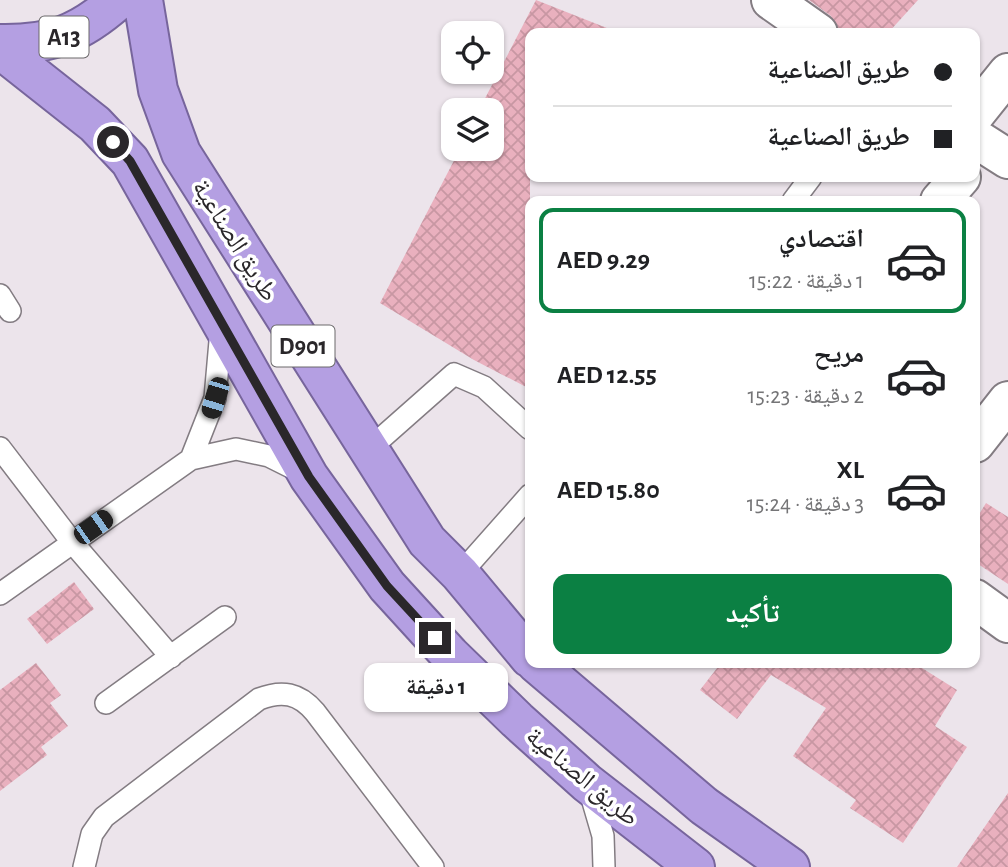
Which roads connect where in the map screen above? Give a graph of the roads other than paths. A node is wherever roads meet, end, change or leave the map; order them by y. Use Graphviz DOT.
graph roads {
  1 [pos="118,0"];
  2 [pos="143,0"];
  3 [pos="771,0"];
  4 [pos="811,28"];
  5 [pos="0,46"];
  6 [pos="1008,73"];
  7 [pos="984,144"];
  8 [pos="957,182"];
  9 [pos="944,196"];
  10 [pos="221,324"];
  11 [pos="1008,401"];
  12 [pos="525,424"];
  13 [pos="980,437"];
  14 [pos="0,448"];
  15 [pos="368,450"];
  16 [pos="191,459"];
  17 [pos="309,477"];
  18 [pos="525,501"];
  19 [pos="72,542"];
  20 [pos="460,574"];
  21 [pos="2,589"];
  22 [pos="980,603"];
  23 [pos="225,617"];
  24 [pos="1008,623"];
  25 [pos="525,652"];
  26 [pos="170,657"];
  27 [pos="542,668"];
  28 [pos="106,703"];
  29 [pos="587,783"];
  30 [pos="84,867"];
  31 [pos="433,867"];
  32 [pos="604,867"];
  33 [pos="695,867"];
  34 [pos="790,867"];
  1 -- 5 [label="highway, A13"];
  2 -- 15 [label="highway, طريق الصناعية / D901"];
  3 -- 4 [label="street"];
  5 -- 10 [label="highway, طريق الصناعية / D901"];
  6 -- 7 [label="street"];
  8 -- 9 [label="street"];
  10 -- 16 [label="lane"];
  10 -- 17 [label="highway, طريق الصناعية / D901"];
  11 -- 13 [label="street"];
  12 -- 15 [label="lane"];
  14 -- 19 [label="lane"];
  15 -- 20 [label="highway, طريق الصناعية / D901"];
  16 -- 17 [label="lane"];
  16 -- 19 [label="lane"];
  17 -- 29 [label="highway, طريق الصناعية / D901"];
  18 -- 20 [label="lane"];
  19 -- 21 [label="lane"];
  19 -- 26 [label="lane"];
  20 -- 25 [label="highway, طريق الصناعية / D901"];
  22 -- 24 [label="street"];
  23 -- 26 [label="lane"];
  26 -- 28 [label="lane"];
  27 -- 34 [label="highway, طريق الصناعية"];
  29 -- 32 [label="lane"];
  29 -- 33 [label="highway, طريق الصناعية / D901"];
  30 -- 31 [label="lane"];
}
